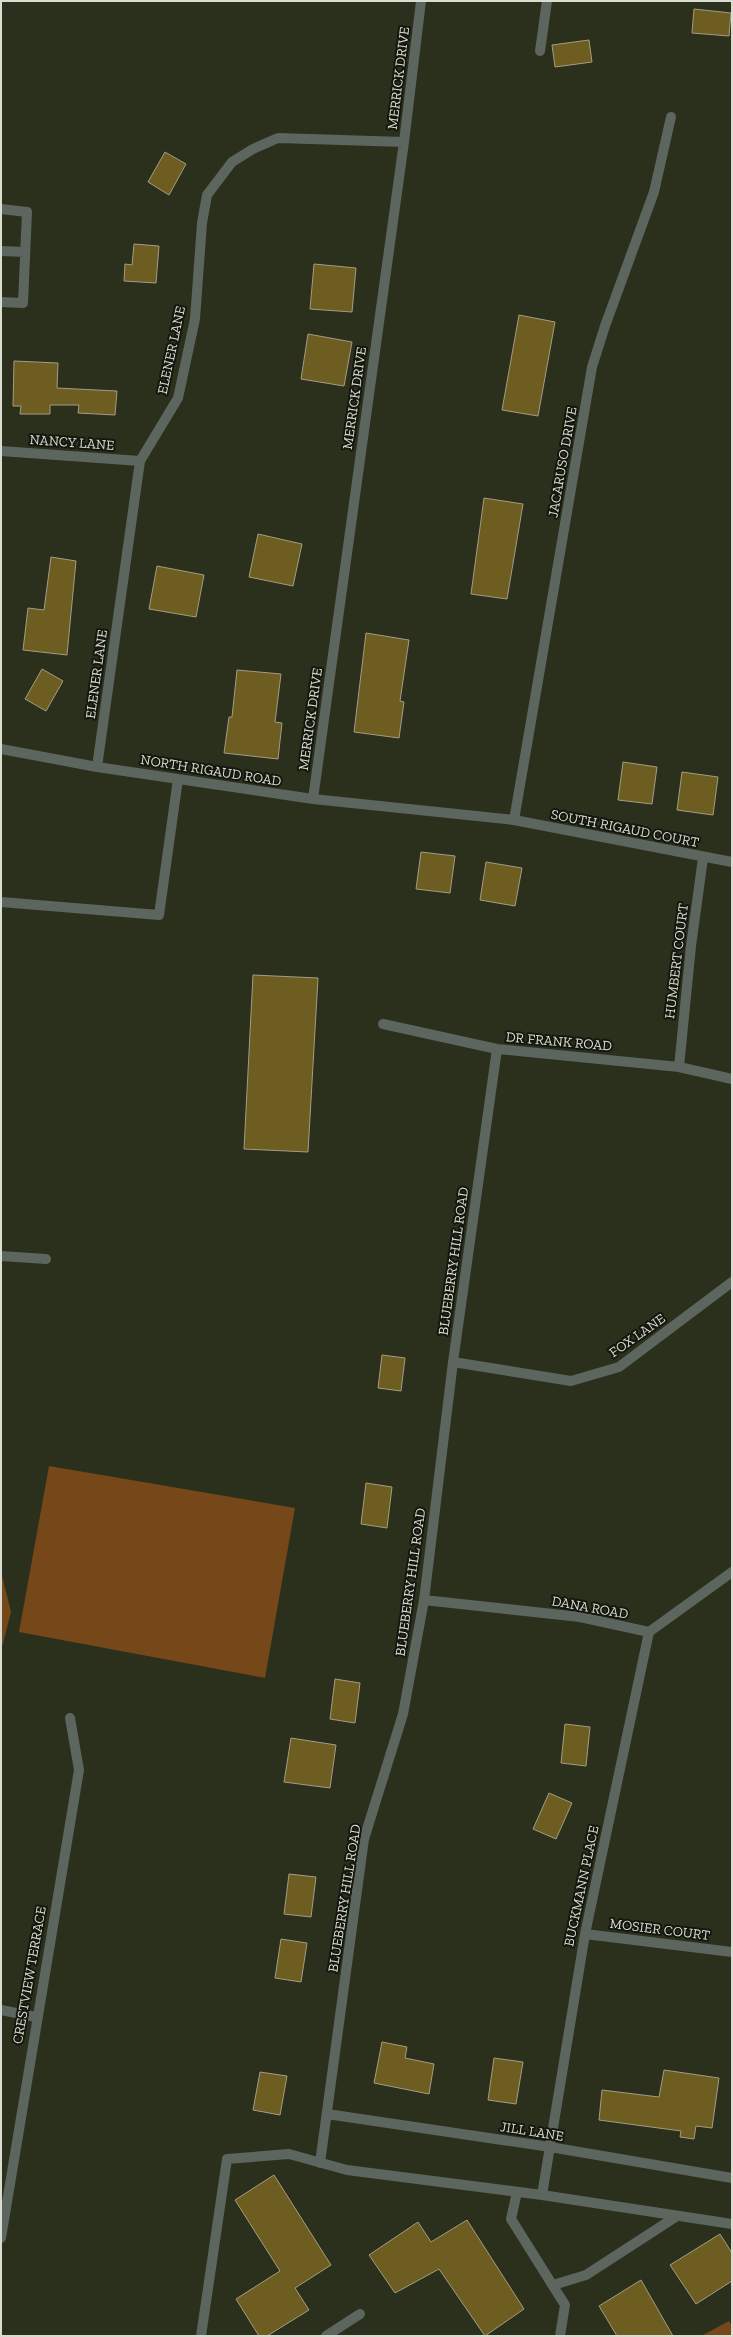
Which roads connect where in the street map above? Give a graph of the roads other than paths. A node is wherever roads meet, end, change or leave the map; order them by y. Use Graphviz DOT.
graph roads {
  1 [pos="421,1"];
  2 [pos="547,1"];
  3 [pos="540,51"];
  4 [pos="671,117"];
  5 [pos="404,142"];
  6 [pos="1,209"];
  7 [pos="1,251"];
  8 [pos="25,252"];
  9 [pos="1,302"];
  10 [pos="1,451"];
  11 [pos="140,461"];
  12 [pos="1,749"];
  13 [pos="97,767"];
  14 [pos="178,779"];
  15 [pos="313,799"];
  16 [pos="514,820"];
  17 [pos="703,858"];
  18 [pos="732,862"];
  19 [pos="1,902"];
  20 [pos="384,1024"];
  21 [pos="497,1049"];
  22 [pos="679,1067"];
  23 [pos="732,1080"];
  24 [pos="1,1256"];
  25 [pos="46,1259"];
  26 [pos="732,1282"];
  27 [pos="453,1362"];
  28 [pos="732,1572"];
  29 [pos="424,1600"];
  30 [pos="649,1632"];
  31 [pos="70,1718"];
  32 [pos="585,1934"];
  33 [pos="732,1952"];
  34 [pos="1,2010"];
  35 [pos="36,2017"];
  36 [pos="327,2114"];
  37 [pos="550,2147"];
  38 [pos="320,2163"];
  39 [pos="732,2178"];
  40 [pos="517,2192"];
  41 [pos="542,2195"];
  42 [pos="677,2216"];
  43 [pos="732,2224"];
  44 [pos="1,2238"];
  45 [pos="553,2285"];
  46 [pos="360,2314"];
  47 [pos="201,2336"];
  48 [pos="326,2336"];
  49 [pos="560,2336"];
  1 -- 5 [label="street, MERRICK DRIVE"];
  2 -- 3 [label="street"];
  4 -- 16 [label="street, JACARUSO DRIVE"];
  5 -- 11 [label="street, ELENER LANE"];
  5 -- 15 [label="street, MERRICK DRIVE"];
  6 -- 8 [label="street"];
  7 -- 8 [label="street"];
  8 -- 9 [label="street"];
  10 -- 11 [label="street, NANCY LANE"];
  11 -- 13 [label="street, ELENER LANE"];
  12 -- 13 [label="street, NORTH RIGAUD ROAD"];
  13 -- 14 [label="street, NORTH RIGAUD ROAD"];
  14 -- 15 [label="street, NORTH RIGAUD ROAD"];
  14 -- 19 [label="street"];
  15 -- 16 [label="street, NORTH RIGAUD ROAD"];
  16 -- 17 [label="street, SOUTH RIGAUD COURT"];
  17 -- 18 [label="street, SOUTH RIGAUD COURT"];
  17 -- 22 [label="street, HUMBERT COURT"];
  20 -- 21 [label="street, DR FRANK ROAD"];
  21 -- 22 [label="street, DR FRANK ROAD"];
  21 -- 27 [label="street, BLUEBERRY HILL ROAD"];
  22 -- 23 [label="street, DR FRANK ROAD"];
  24 -- 25 [label="street"];
  26 -- 27 [label="street, FOX LANE"];
  27 -- 29 [label="street, BLUEBERRY HILL ROAD"];
  28 -- 30 [label="street"];
  29 -- 30 [label="street, DANA ROAD"];
  29 -- 36 [label="street, BLUEBERRY HILL ROAD"];
  30 -- 32 [label="street, BUCKMANN PLACE"];
  31 -- 35 [label="street, CRESTVIEW TERRACE"];
  32 -- 33 [label="street, MOSIER COURT"];
  32 -- 37 [label="street, BUCKMANN PLACE"];
  34 -- 35 [label="street"];
  35 -- 44 [label="street, CRESTVIEW TERRACE"];
  36 -- 37 [label="street, JILL LANE"];
  36 -- 38 [label="street, BLUEBERRY HILL ROAD"];
  37 -- 39 [label="street, JILL LANE"];
  37 -- 41 [label="street, BUCKMANN PLACE"];
  38 -- 40 [label="street"];
  38 -- 47 [label="street"];
  40 -- 41 [label="street"];
  40 -- 45 [label="street"];
  41 -- 42 [label="street"];
  42 -- 43 [label="street"];
  42 -- 45 [label="street"];
  45 -- 49 [label="street"];
  46 -- 48 [label="street"];
}
